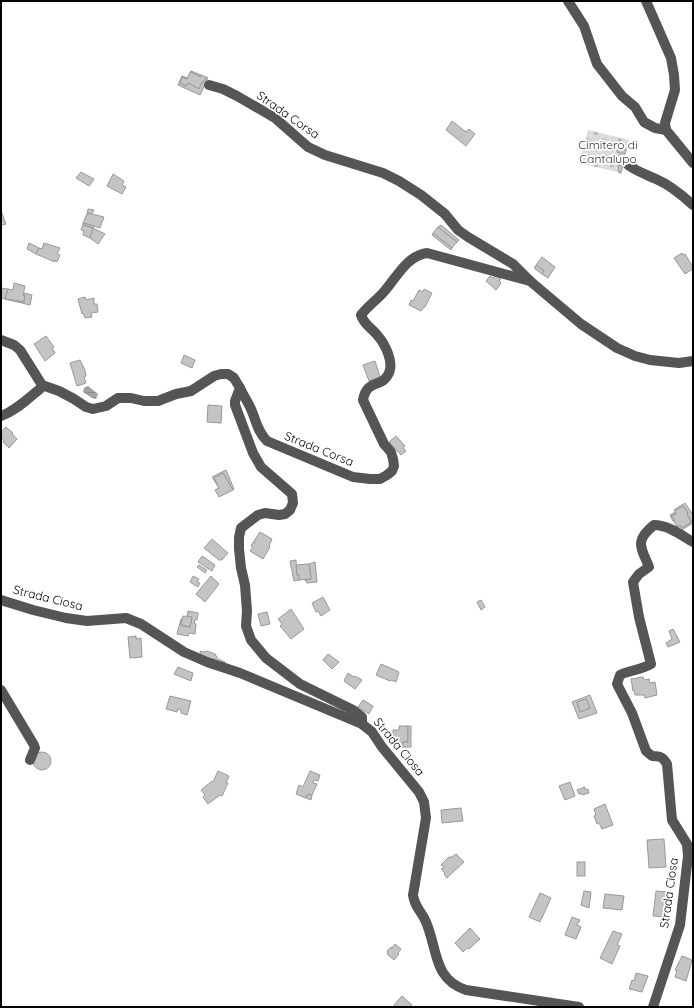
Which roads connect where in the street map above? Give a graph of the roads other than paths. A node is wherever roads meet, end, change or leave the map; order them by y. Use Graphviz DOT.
graph roads {
  1 [pos="568,1"];
  2 [pos="646,1"];
  3 [pos="209,85"];
  4 [pos="666,130"];
  5 [pos="693,163"];
  6 [pos="628,165"];
  7 [pos="693,205"];
  8 [pos="530,281"];
  9 [pos="1,340"];
  10 [pos="693,361"];
  11 [pos="42,384"];
  12 [pos="240,388"];
  13 [pos="1,416"];
  14 [pos="693,542"];
  15 [pos="1,600"];
  16 [pos="1,690"];
  17 [pos="362,724"];
  18 [pos="30,760"];
  19 [pos="579,1007"];
  20 [pos="653,1007"];
  1 -- 4 [label="street"];
  2 -- 4 [label="street"];
  3 -- 8 [label="street, Strada Corsa"];
  4 -- 5 [label="street"];
  6 -- 7 [label="street"];
  8 -- 10 [label="street, Strada Corsa"];
  8 -- 12 [label="street, Strada Corsa"];
  9 -- 11 [label="street"];
  11 -- 12 [label="street, Strada Corsa"];
  11 -- 13 [label="street"];
  12 -- 17 [label="street"];
  14 -- 20 [label="street, Strada Ciosa"];
  15 -- 17 [label="street, Strada Ciosa"];
  16 -- 18 [label="street"];
  17 -- 19 [label="street, Strada Ciosa"];
}
